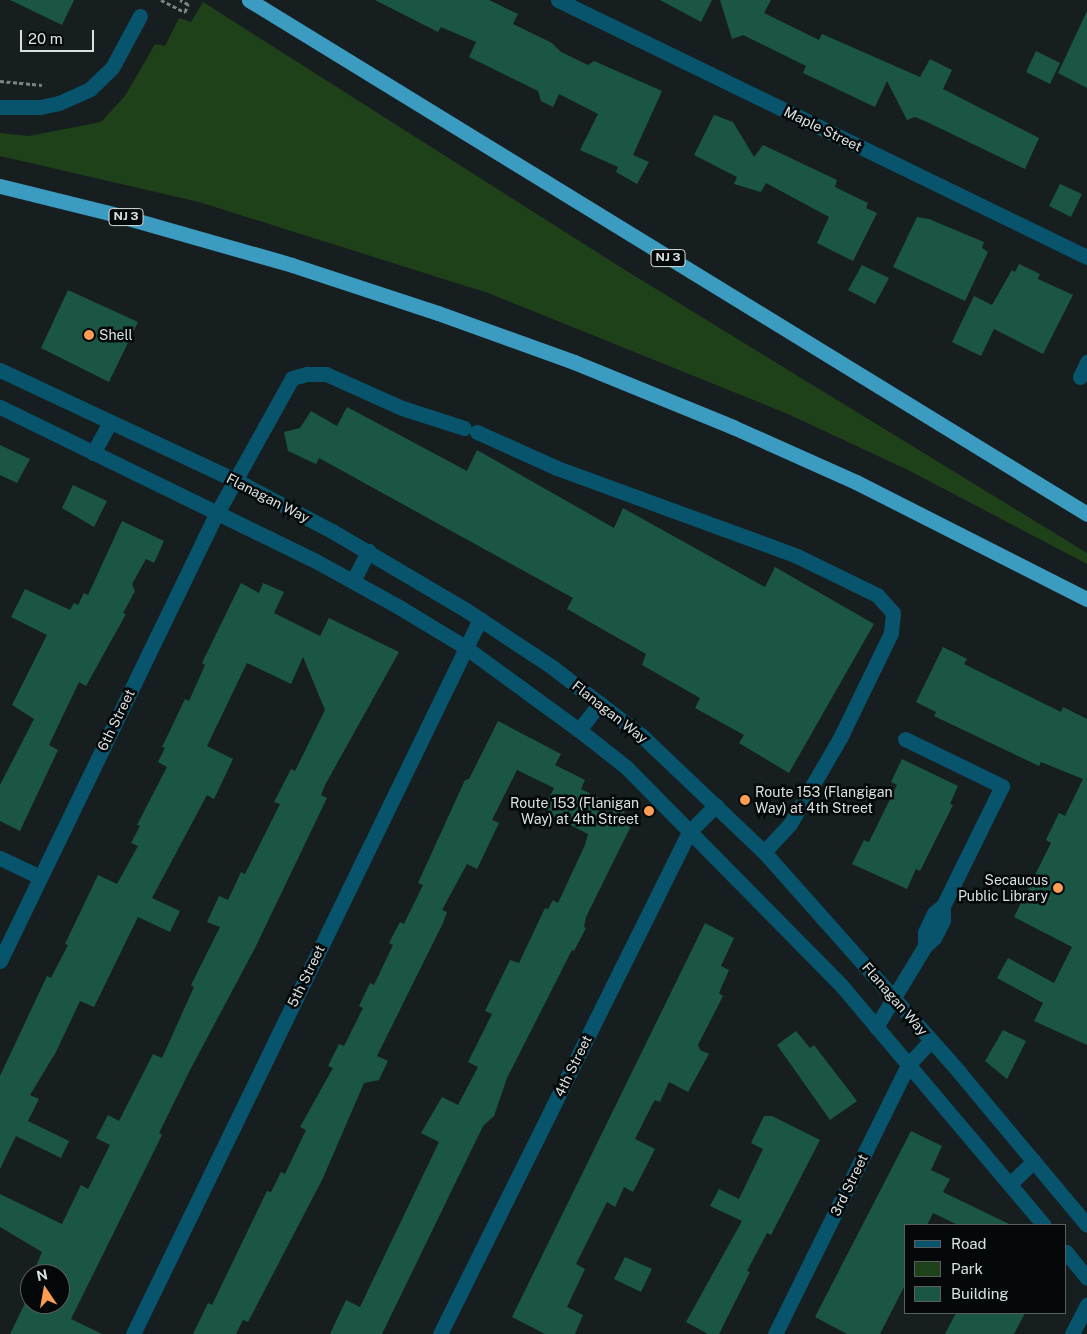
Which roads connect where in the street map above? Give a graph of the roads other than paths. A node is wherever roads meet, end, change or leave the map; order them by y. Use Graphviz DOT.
graph roads {
  1 [pos="249,0"];
  2 [pos="558,0"];
  3 [pos="140,16"];
  4 [pos="0,107"];
  5 [pos="0,186"];
  6 [pos="1087,257"];
  7 [pos="1087,362"];
  8 [pos="0,370"];
  9 [pos="1080,377"];
  10 [pos="0,407"];
  11 [pos="110,422"];
  12 [pos="93,453"];
  13 [pos="237,482"];
  14 [pos="217,513"];
  15 [pos="1087,514"];
  16 [pos="368,552"];
  17 [pos="353,581"];
  18 [pos="1087,599"];
  19 [pos="480,619"];
  20 [pos="465,647"];
  21 [pos="600,703"];
  22 [pos="579,730"];
  23 [pos="906,739"];
  24 [pos="716,805"];
  25 [pos="689,832"];
  26 [pos="764,852"];
  27 [pos="0,858"];
  28 [pos="40,877"];
  29 [pos="0,961"];
  30 [pos="895,999"];
  31 [pos="876,1027"];
  32 [pos="931,1040"];
  33 [pos="908,1065"];
  34 [pos="1034,1161"];
  35 [pos="1010,1184"];
  36 [pos="1043,1224"];
  37 [pos="1087,1225"];
  38 [pos="1067,1253"];
  39 [pos="1087,1278"];
  40 [pos="1087,1305"];
  41 [pos="133,1334"];
  42 [pos="440,1334"];
  43 [pos="775,1334"];
  44 [pos="1072,1334"];
  1 -- 15 [label="highway, NJ 3"];
  2 -- 6 [label="street, Maple Street"];
  3 -- 4 [label="street"];
  5 -- 18 [label="highway, NJ 3"];
  7 -- 9 [label="street"];
  8 -- 11 [label="street, Flanagan Way"];
  10 -- 12 [label="street"];
  11 -- 12 [label="street"];
  11 -- 13 [label="street, Flanagan Way"];
  12 -- 14 [label="street"];
  13 -- 14 [label="street, 6th Street"];
  13 -- 16 [label="street, Flanagan Way"];
  13 -- 26 [label="street, 6th Street"];
  14 -- 17 [label="street"];
  14 -- 28 [label="street, 6th Street"];
  16 -- 17 [label="street"];
  16 -- 19 [label="street, Flanagan Way"];
  17 -- 20 [label="street"];
  19 -- 20 [label="street, 5th Street"];
  19 -- 21 [label="street, Flanagan Way"];
  20 -- 22 [label="street"];
  20 -- 41 [label="street, 5th Street"];
  21 -- 22 [label="street"];
  21 -- 24 [label="street, Flanagan Way"];
  22 -- 25 [label="street"];
  23 -- 30 [label="street"];
  24 -- 25 [label="street, 4th Street"];
  24 -- 26 [label="street, Flanagan Way"];
  25 -- 31 [label="street"];
  25 -- 42 [label="street, 4th Street"];
  26 -- 30 [label="street, Flanagan Way"];
  27 -- 28 [label="street"];
  28 -- 29 [label="street, 6th Street"];
  30 -- 31 [label="street"];
  30 -- 32 [label="street, Flanagan Way"];
  31 -- 33 [label="street"];
  32 -- 33 [label="street, 3rd Street"];
  32 -- 34 [label="street, Flanagan Way"];
  33 -- 35 [label="street"];
  33 -- 43 [label="street, 3rd Street"];
  34 -- 35 [label="street"];
  34 -- 37 [label="street, Flanagan Way"];
  35 -- 36 [label="street"];
  38 -- 39 [label="street"];
  40 -- 44 [label="street"];
}
